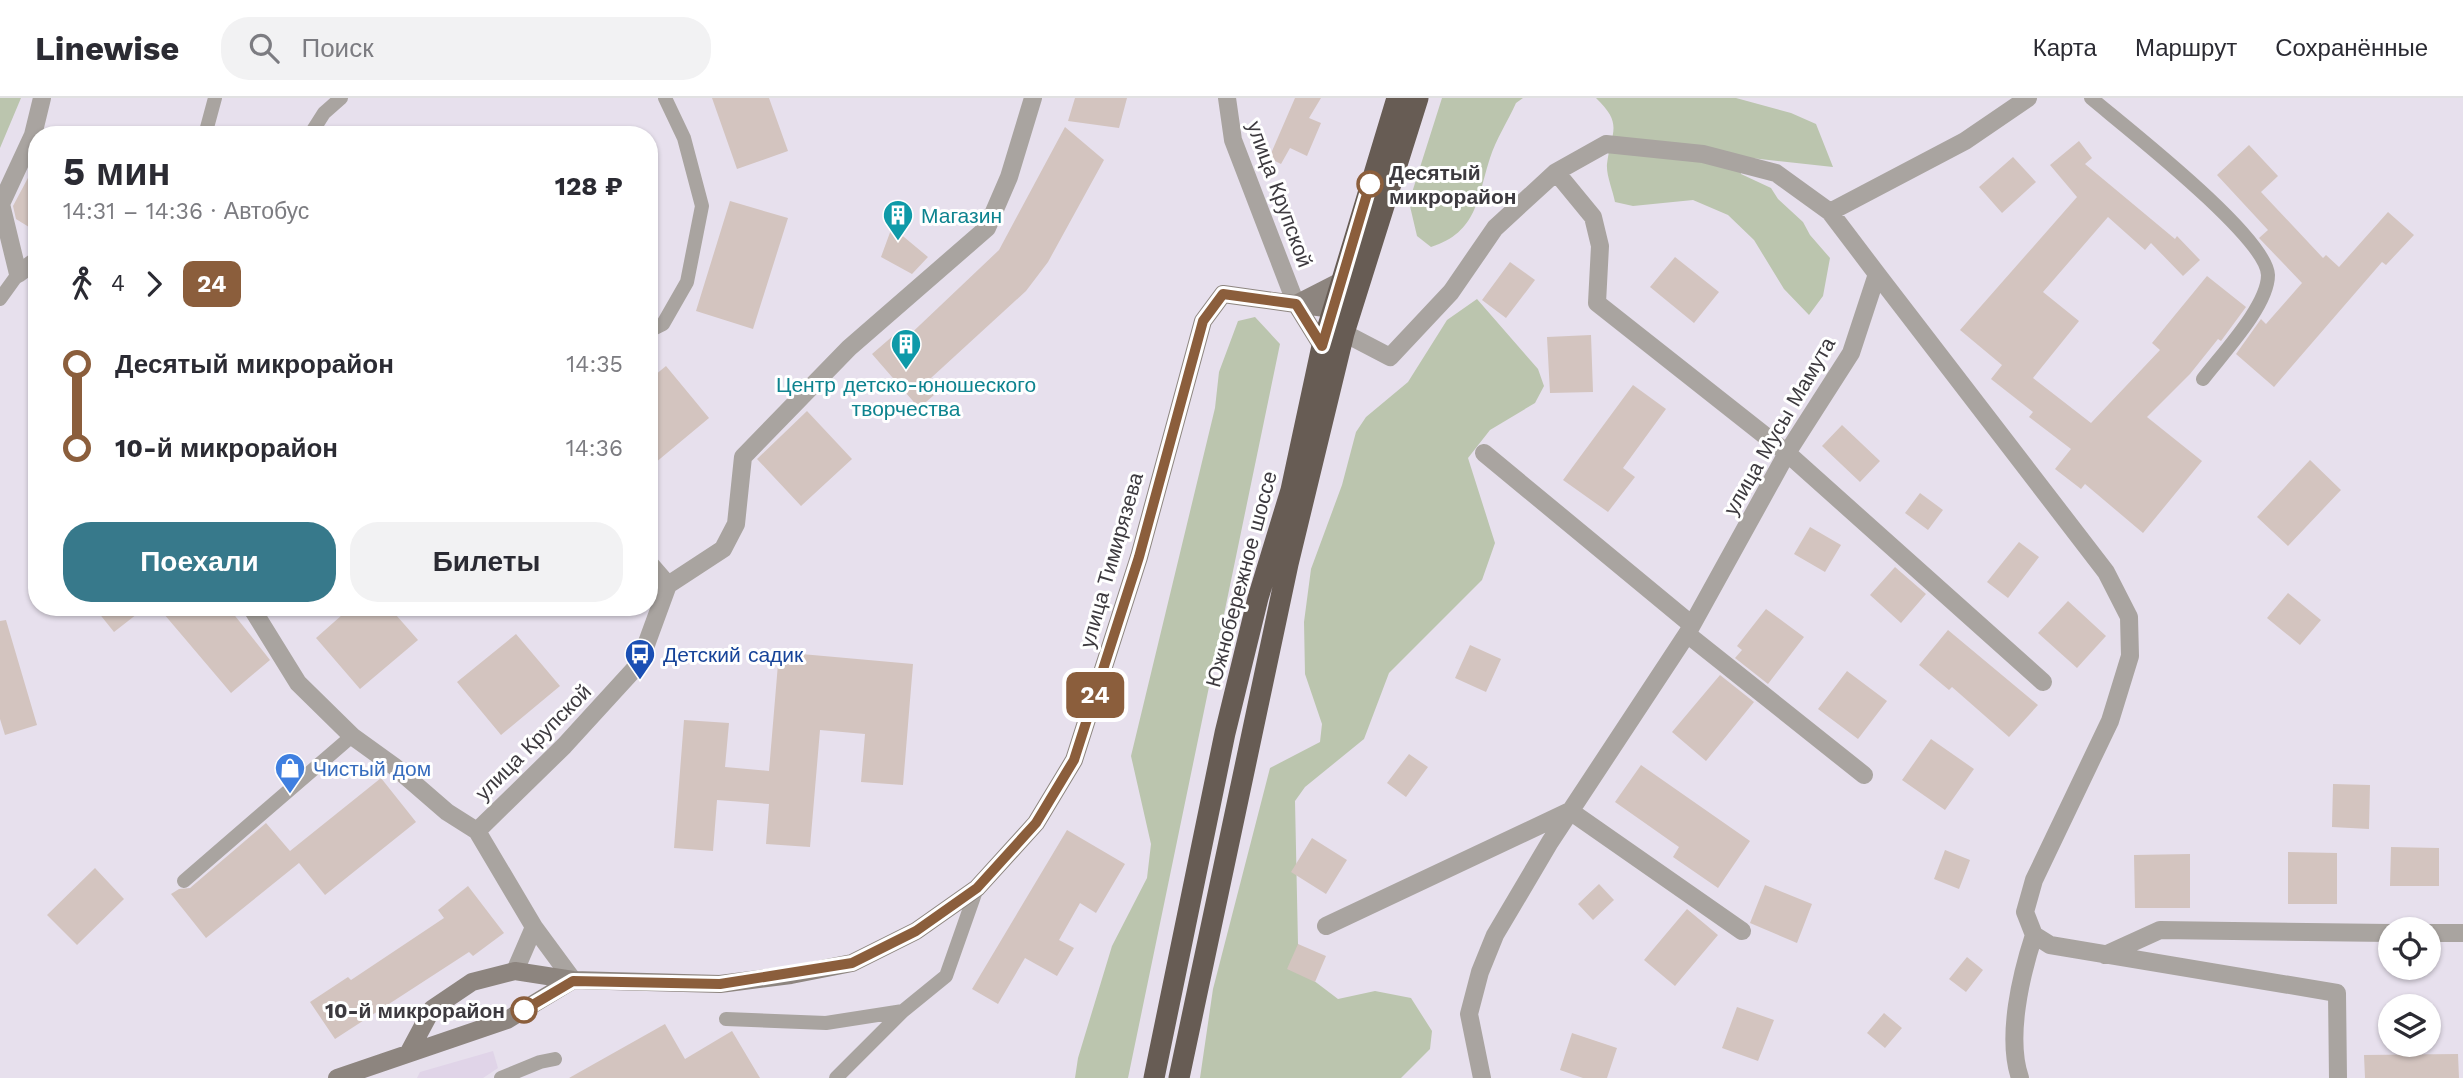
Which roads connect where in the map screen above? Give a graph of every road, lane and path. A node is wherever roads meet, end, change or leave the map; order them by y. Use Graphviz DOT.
graph roads {
  1 [pos="42,98"];
  2 [pos="215,98"];
  3 [pos="341,98"];
  4 [pos="665,98"];
  5 [pos="1033,98"];
  6 [pos="1227,98"];
  7 [pos="1397,98"];
  8 [pos="1418,98"];
  9 [pos="2028,98"];
  10 [pos="2091,98"];
  11 [pos="35,126"];
  12 [pos="207,126"];
  13 [pos="316,126"];
  14 [pos="28,146"];
  15 [pos="1556,172"];
  16 [pos="1830,212"];
  17 [pos="28,267"];
  18 [pos="18,274"];
  19 [pos="1877,274"];
  20 [pos="1341,281"];
  21 [pos="0,299"];
  22 [pos="1296,304"];
  23 [pos="1341,311"];
  24 [pos="658,326"];
  25 [pos="1344,333"];
  26 [pos="1322,346"];
  27 [pos="2203,379"];
  28 [pos="1484,453"];
  29 [pos="1787,453"];
  30 [pos="658,573"];
  31 [pos="668,585"];
  32 [pos="658,612"];
  33 [pos="257,616"];
  34 [pos="657,616"];
  35 [pos="1690,630"];
  36 [pos="2043,682"];
  37 [pos="352,736"];
  38 [pos="1864,775"];
  39 [pos="1570,811"];
  40 [pos="477,831"];
  41 [pos="184,881"];
  42 [pos="977,888"];
  43 [pos="1326,926"];
  44 [pos="534,927"];
  45 [pos="1742,932"];
  46 [pos="2378,933"];
  47 [pos="2441,933"];
  48 [pos="2463,933"];
  49 [pos="2034,935"];
  50 [pos="2105,955"];
  51 [pos="515,971"];
  52 [pos="573,981"];
  53 [pos="903,1011"];
  54 [pos="726,1019"];
  55 [pos="410,1052"];
  56 [pos="555,1059"];
  57 [pos="360,1075"];
  58 [pos="337,1078"];
  59 [pos="501,1078"];
  60 [pos="836,1078"];
  61 [pos="1154,1078"];
  62 [pos="1179,1078"];
  63 [pos="1482,1078"];
  64 [pos="2021,1078"];
  65 [pos="2338,1078"];
  1 -- 11 [label="street"];
  2 -- 12 [label="lane"];
  3 -- 13 [label="lane"];
  4 -- 24 [label="lane"];
  5 -- 31 [label="street"];
  6 -- 22 [label="street, улица Крупской"];
  7 -- 20 [label="highway, Южнобережное шоссе"];
  8 -- 23 [label="highway, Южнобережное шоссе"];
  9 -- 16 [label="street"];
  10 -- 27 [label="lane"];
  14 -- 18 [label="street"];
  15 -- 16 [label="street"];
  15 -- 25 [label="street"];
  15 -- 29 [label="street"];
  16 -- 19 [label="street"];
  17 -- 18 [label="street"];
  18 -- 21 [label="lane"];
  19 -- 29 [label="street, улица Мусы Мамута"];
  19 -- 49 [label="street"];
  20 -- 22 [label="street"];
  20 -- 23 [label="highway, Южнобережное шоссе"];
  22 -- 23 [label="street"];
  22 -- 26 [label="street"];
  22 -- 42 [label="street, улица Тимирязева"];
  23 -- 25 [label="highway, Южнобережное шоссе"];
  23 -- 26 [label="highway, Южнобережное шоссе"];
  25 -- 62 [label="highway, Южнобережное шоссе"];
  26 -- 61 [label="highway, Южнобережное шоссе"];
  28 -- 35 [label="street"];
  29 -- 35 [label="street, улица Мусы Мамута"];
  29 -- 36 [label="street"];
  30 -- 31 [label="street"];
  31 -- 32 [label="street, улица Крупской"];
  33 -- 37 [label="street, улица Крупской"];
  34 -- 40 [label="street, улица Крупской"];
  35 -- 38 [label="street"];
  35 -- 39 [label="street, улица Мусы Мамута"];
  37 -- 40 [label="street, улица Крупской"];
  37 -- 41 [label="lane"];
  39 -- 43 [label="street"];
  39 -- 45 [label="street"];
  39 -- 63 [label="street, улица Мусы Мамута"];
  40 -- 44 [label="street"];
  42 -- 52 [label="street, улица Тимирязева"];
  42 -- 53 [label="lane"];
  44 -- 51 [label="street"];
  44 -- 52 [label="street"];
  46 -- 50 [label="street"];
  47 -- 48 [label="street"];
  49 -- 50 [label="street"];
  49 -- 64 [label="street"];
  50 -- 65 [label="street"];
  51 -- 52 [label="street, улица Тимирязева"];
  51 -- 55 [label="street, улица Тимирязева"];
  52 -- 55 [label="street"];
  53 -- 54 [label="lane"];
  53 -- 60 [label="lane"];
  55 -- 57 [label="street"];
  56 -- 59 [label="lane"];
  57 -- 58 [label="street"];
}
